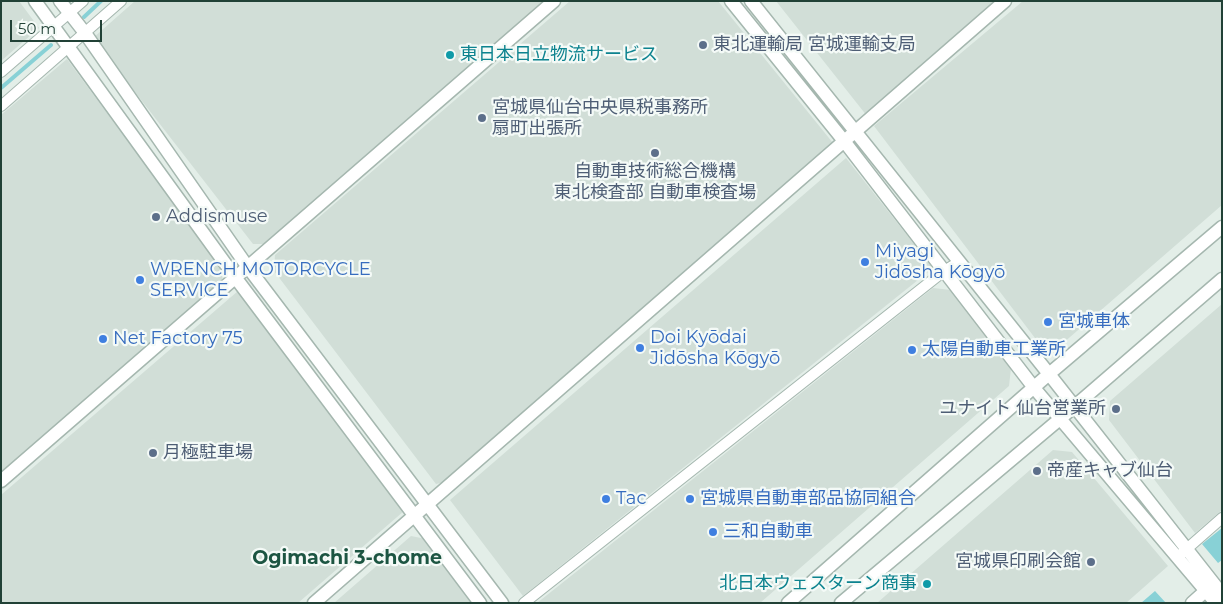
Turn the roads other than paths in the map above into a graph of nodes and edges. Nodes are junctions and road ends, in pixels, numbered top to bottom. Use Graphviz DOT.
graph roads {
  1 [pos="35,1"];
  2 [pos="60,1"];
  3 [pos="83,1"];
  4 [pos="121,1"];
  5 [pos="554,1"];
  6 [pos="731,1"];
  7 [pos="751,1"];
  8 [pos="1005,1"];
  9 [pos="69,13"];
  10 [pos="54,27"];
  11 [pos="85,33"];
  12 [pos="70,48"];
  13 [pos="1,72"];
  14 [pos="1,106"];
  15 [pos="854,132"];
  16 [pos="844,141"];
  17 [pos="1222,227"];
  18 [pos="960,262"];
  19 [pos="248,266"];
  20 [pos="944,271"];
  21 [pos="235,277"];
  22 [pos="1222,279"];
  23 [pos="1049,374"];
  24 [pos="1035,389"];
  25 [pos="1075,406"];
  26 [pos="1061,418"];
  27 [pos="1,481"];
  28 [pos="428,505"];
  29 [pos="415,516"];
  30 [pos="1222,518"];
  31 [pos="1183,552"];
  32 [pos="1214,583"];
  33 [pos="1222,594"];
  34 [pos="314,603"];
  35 [pos="480,603"];
  36 [pos="502,603"];
  37 [pos="524,603"];
  38 [pos="788,603"];
  39 [pos="841,603"];
  40 [pos="1192,603"];
  41 [pos="1216,603"];
  1 -- 10 [label="street"];
  2 -- 9 [label="street"];
  3 -- 9 [label="street"];
  4 -- 11 [label="street"];
  5 -- 19 [label="street"];
  6 -- 16 [label="street"];
  7 -- 15 [label="street"];
  8 -- 15 [label="street"];
  9 -- 10 [label="street"];
  9 -- 11 [label="street"];
  10 -- 12 [label="street"];
  10 -- 13 [label="street"];
  11 -- 12 [label="street"];
  11 -- 19 [label="street"];
  12 -- 14 [label="street"];
  12 -- 21 [label="street"];
  15 -- 16 [label="street"];
  15 -- 18 [label="street"];
  16 -- 20 [label="street"];
  16 -- 28 [label="street"];
  17 -- 23 [label="street"];
  18 -- 20 [label="street"];
  18 -- 23 [label="street"];
  19 -- 21 [label="street"];
  19 -- 28 [label="street"];
  20 -- 24 [label="street"];
  20 -- 37 [label="street"];
  21 -- 27 [label="street"];
  21 -- 29 [label="street"];
  22 -- 25 [label="street"];
  23 -- 24 [label="street"];
  23 -- 25 [label="street"];
  24 -- 26 [label="street"];
  24 -- 38 [label="street"];
  25 -- 26 [label="street"];
  25 -- 31 [label="street"];
  26 -- 31 [label="street"];
  26 -- 39 [label="street"];
  28 -- 29 [label="street"];
  28 -- 36 [label="street"];
  29 -- 34 [label="street"];
  29 -- 35 [label="street"];
  30 -- 31 [label="street"];
  31 -- 32 [label="street"];
  32 -- 33 [label="street"];
  32 -- 40 [label="street"];
  32 -- 41 [label="street"];
}
